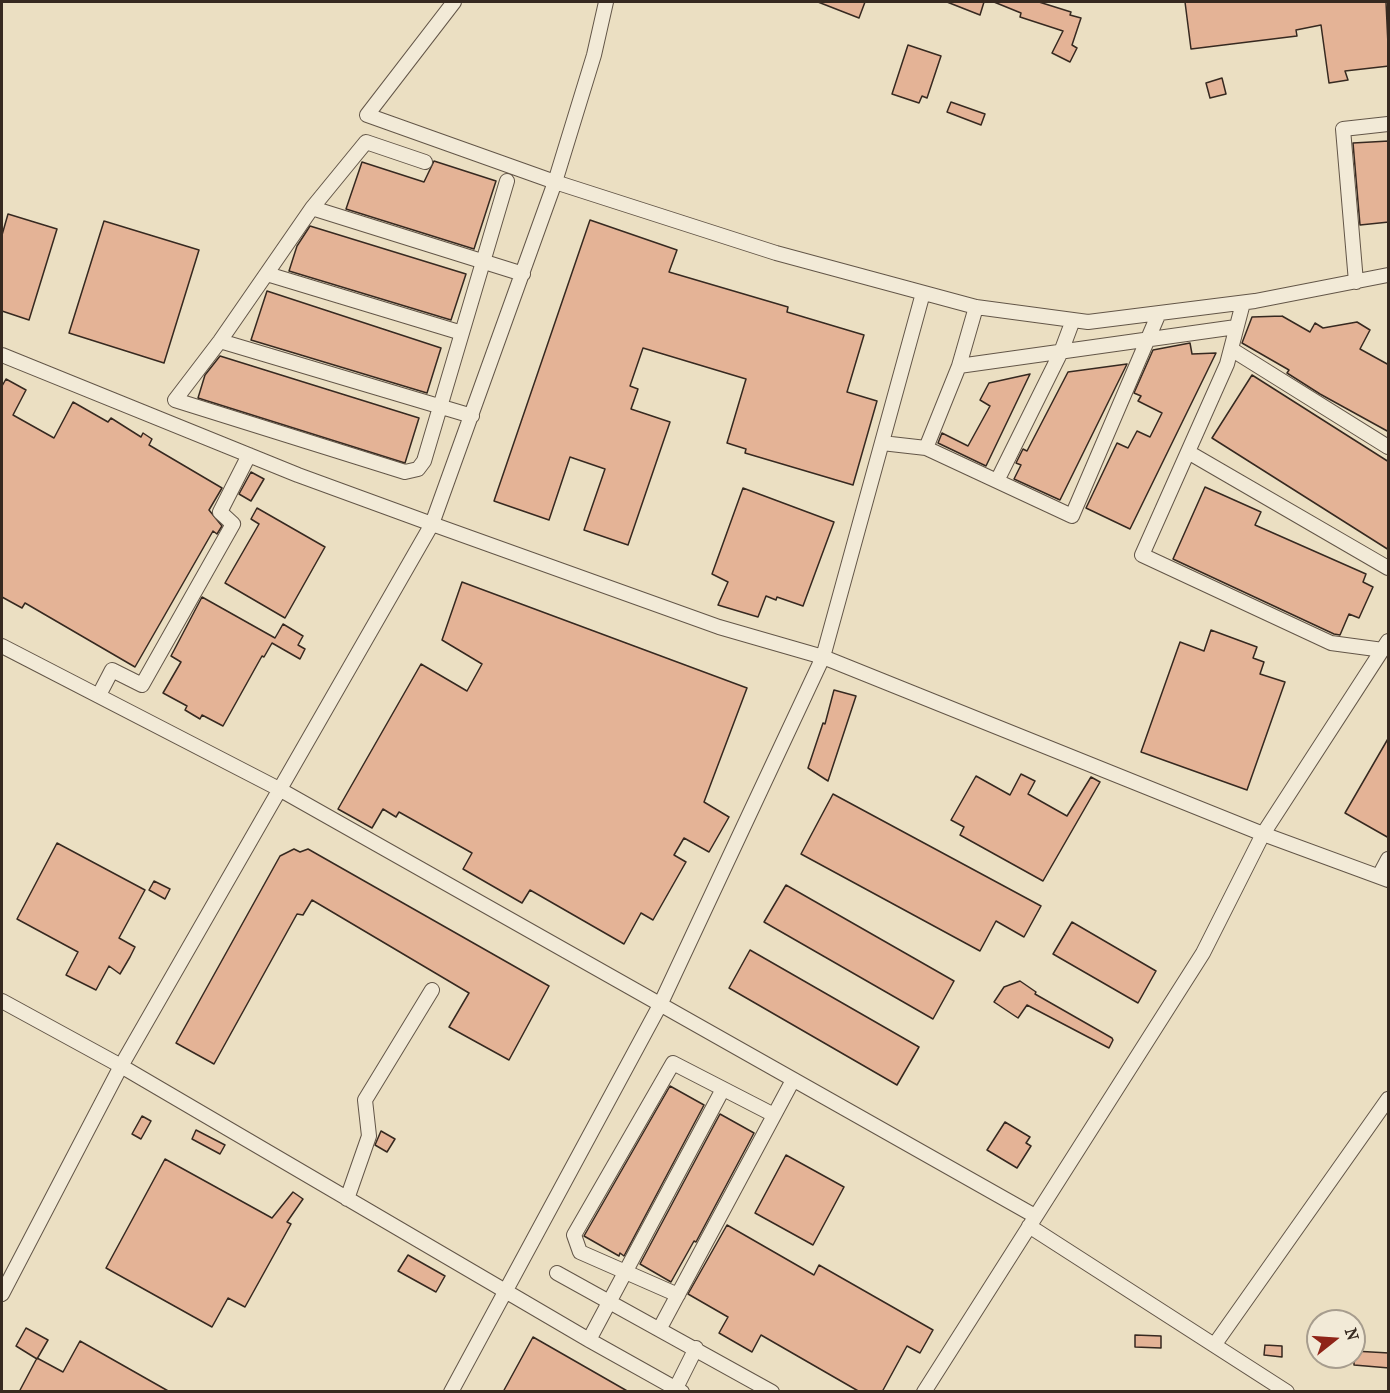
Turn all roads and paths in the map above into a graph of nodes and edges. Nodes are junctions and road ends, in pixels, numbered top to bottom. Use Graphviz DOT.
graph roads {
  1 [pos="454,2"];
  2 [pos="606,2"];
  3 [pos="1389,124"];
  4 [pos="425,162"];
  5 [pos="507,181"];
  6 [pos="555,182"];
  7 [pos="312,208"];
  8 [pos="483,261"];
  9 [pos="267,274"];
  10 [pos="523,274"];
  11 [pos="1389,275"];
  12 [pos="1356,282"];
  13 [pos="922,293"];
  14 [pos="1243,303"];
  15 [pos="976,307"];
  16 [pos="1159,313"];
  17 [pos="1073,320"];
  18 [pos="1236,327"];
  19 [pos="462,333"];
  20 [pos="1147,340"];
  21 [pos="220,341"];
  22 [pos="1231,349"];
  23 [pos="1061,352"];
  24 [pos="2,355"];
  25 [pos="958,366"];
  26 [pos="440,406"];
  27 [pos="472,416"];
  28 [pos="882,443"];
  29 [pos="926,447"];
  30 [pos="1389,447"];
  31 [pos="1188,452"];
  32 [pos="249,455"];
  33 [pos="997,481"];
  34 [pos="432,524"];
  35 [pos="1389,568"];
  36 [pos="2,645"];
  37 [pos="1386,646"];
  38 [pos="823,657"];
  39 [pos="99,696"];
  40 [pos="279,789"];
  41 [pos="1263,834"];
  42 [pos="1389,860"];
  43 [pos="1384,878"];
  44 [pos="432,990"];
  45 [pos="2,1000"];
  46 [pos="660,1005"];
  47 [pos="121,1066"];
  48 [pos="793,1080"];
  49 [pos="723,1089"];
  50 [pos="1389,1099"];
  51 [pos="774,1115"];
  52 [pos="347,1198"];
  53 [pos="1032,1221"];
  54 [pos="625,1272"];
  55 [pos="557,1273"];
  56 [pos="505,1291"];
  57 [pos="2,1294"];
  58 [pos="678,1295"];
  59 [pos="608,1302"];
  60 [pos="660,1328"];
  61 [pos="589,1340"];
  62 [pos="1215,1344"];
  63 [pos="696,1348"];
  64 [pos="679,1390"];
  65 [pos="451,1392"];
  66 [pos="772,1392"];
  67 [pos="924,1392"];
  68 [pos="1287,1392"];
  1 -- 6 [label="street"];
  2 -- 6 [label="street"];
  3 -- 12 [label="street"];
  4 -- 7 [label="street"];
  5 -- 8 [label="street"];
  6 -- 10 [label="street"];
  6 -- 13 [label="street"];
  7 -- 8 [label="street"];
  7 -- 9 [label="street"];
  8 -- 10 [label="street"];
  8 -- 19 [label="street"];
  9 -- 19 [label="street"];
  9 -- 21 [label="street"];
  10 -- 27 [label="street"];
  11 -- 12 [label="street"];
  12 -- 14 [label="street"];
  13 -- 15 [label="street"];
  13 -- 28 [label="street"];
  14 -- 16 [label="street"];
  14 -- 18 [label="street"];
  15 -- 17 [label="street"];
  15 -- 25 [label="street"];
  16 -- 17 [label="street"];
  16 -- 20 [label="street"];
  17 -- 23 [label="street"];
  18 -- 20 [label="street"];
  18 -- 22 [label="street"];
  19 -- 26 [label="street"];
  20 -- 23 [label="street"];
  20 -- 33 [label="street"];
  21 -- 26 [label="street"];
  21 -- 26 [label="street"];
  22 -- 30 [label="street"];
  22 -- 31 [label="street"];
  23 -- 25 [label="street"];
  23 -- 33 [label="street"];
  24 -- 32 [label="street"];
  25 -- 29 [label="street"];
  26 -- 27 [label="street"];
  27 -- 34 [label="street"];
  28 -- 29 [label="street"];
  28 -- 38 [label="street"];
  29 -- 33 [label="street"];
  31 -- 35 [label="street"];
  31 -- 37 [label="street"];
  32 -- 34 [label="street"];
  32 -- 39 [label="street"];
  34 -- 38 [label="street"];
  34 -- 40 [label="street"];
  36 -- 39 [label="street"];
  37 -- 41 [label="street"];
  38 -- 41 [label="street"];
  38 -- 46 [label="street"];
  39 -- 40 [label="street"];
  40 -- 46 [label="street"];
  40 -- 47 [label="street"];
  41 -- 43 [label="street"];
  41 -- 53 [label="street"];
  42 -- 43 [label="street"];
  44 -- 52 [label="street"];
  45 -- 47 [label="street"];
  46 -- 48 [label="street"];
  46 -- 56 [label="street"];
  47 -- 52 [label="street"];
  47 -- 57 [label="street"];
  48 -- 51 [label="street"];
  48 -- 53 [label="street"];
  49 -- 51 [label="street"];
  49 -- 54 [label="street"];
  49 -- 54 [label="street"];
  50 -- 62 [label="street"];
  51 -- 58 [label="street"];
  52 -- 56 [label="street"];
  53 -- 62 [label="street"];
  53 -- 67 [label="street"];
  54 -- 58 [label="street"];
  54 -- 59 [label="street"];
  55 -- 59 [label="street"];
  56 -- 61 [label="street"];
  56 -- 65 [label="street"];
  58 -- 60 [label="street"];
  59 -- 60 [label="street"];
  59 -- 61 [label="street"];
  60 -- 63 [label="street"];
  61 -- 64 [label="street"];
  62 -- 68 [label="street"];
  63 -- 64 [label="street"];
  63 -- 66 [label="street"];
}
